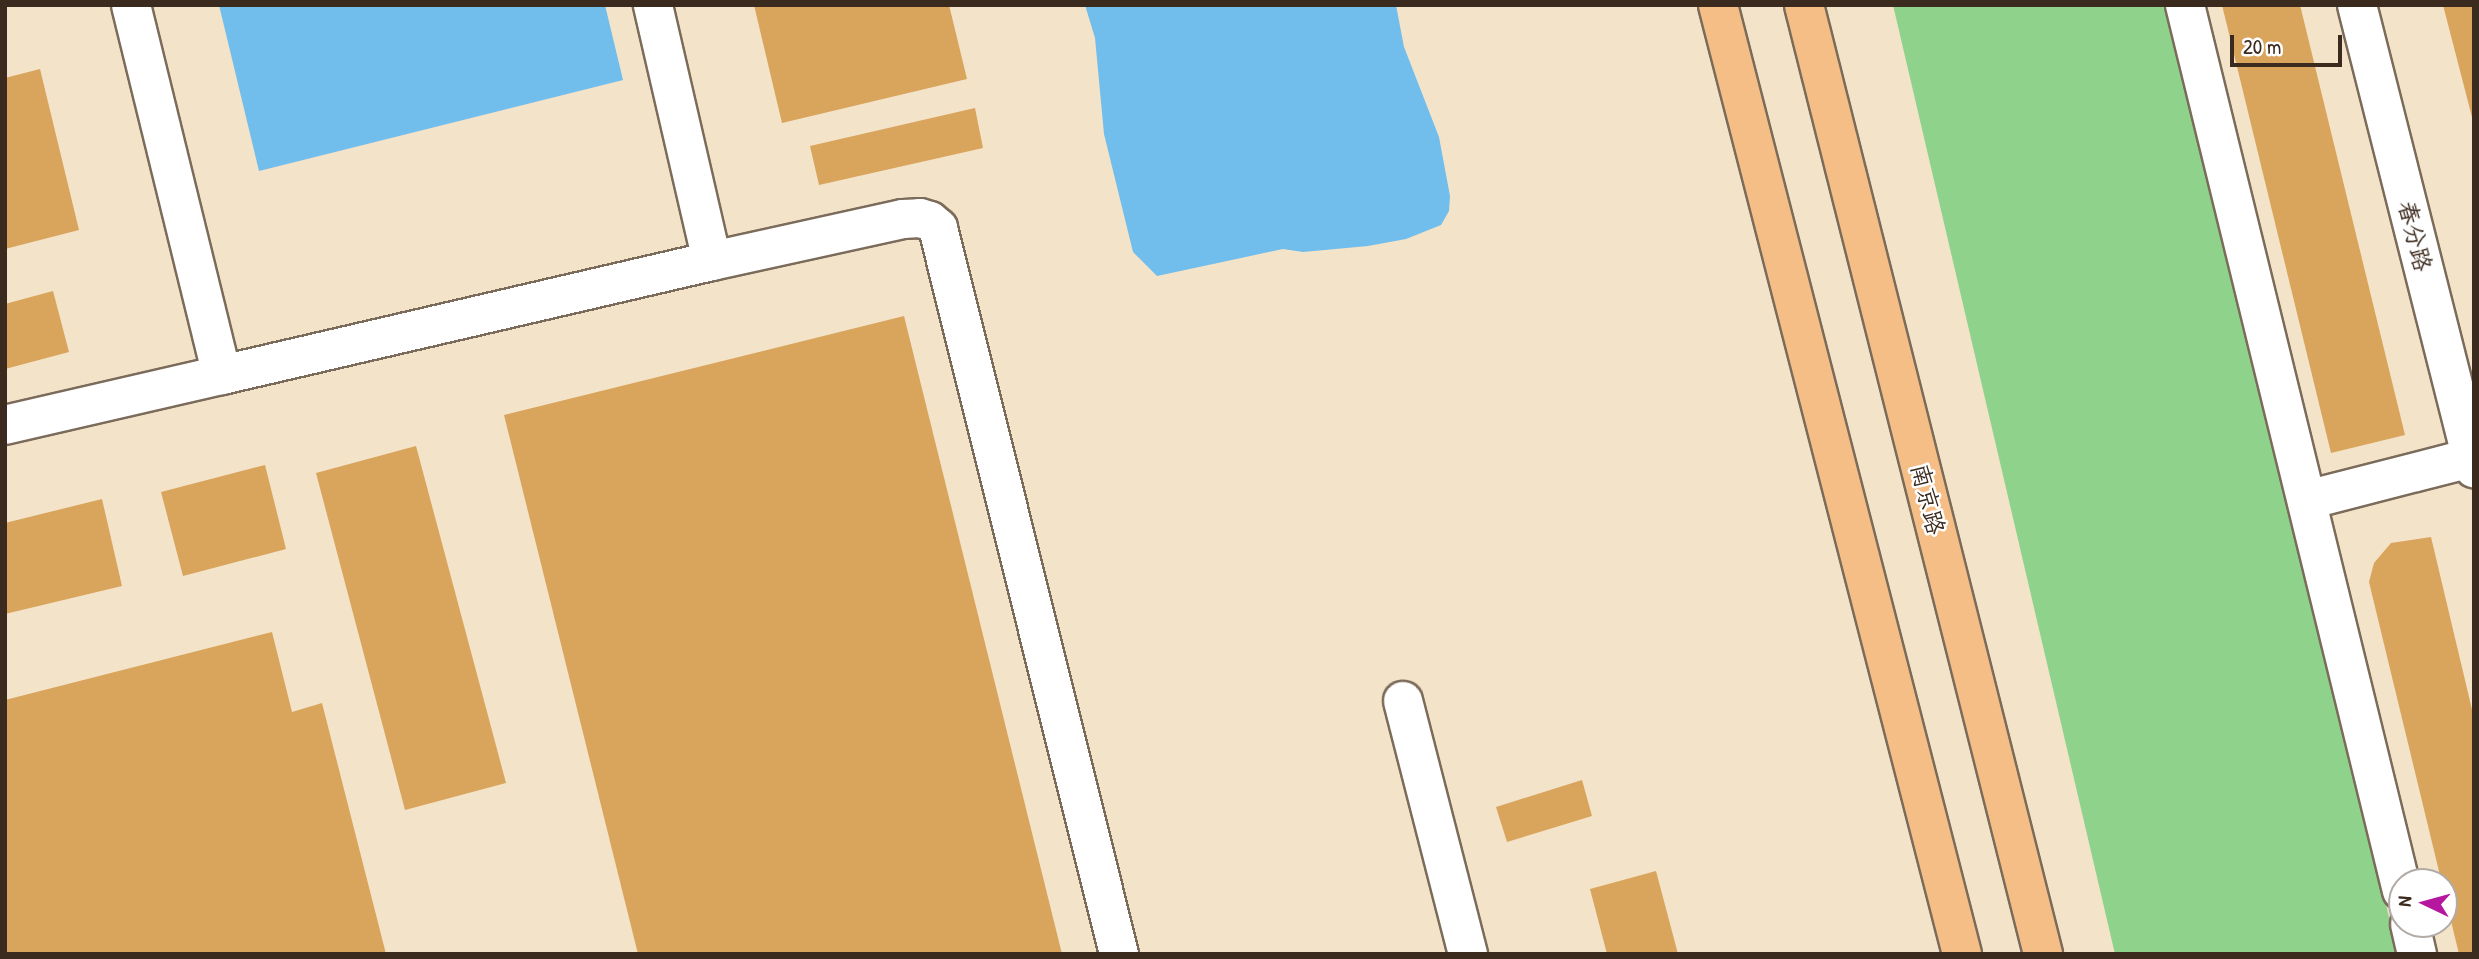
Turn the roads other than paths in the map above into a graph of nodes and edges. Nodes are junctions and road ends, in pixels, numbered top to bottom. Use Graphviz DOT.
graph roads {
  1 [pos="131,5"];
  2 [pos="653,5"];
  3 [pos="1718,5"];
  4 [pos="1804,5"];
  5 [pos="2185,5"];
  6 [pos="2357,5"];
  7 [pos="712,261"];
  8 [pos="222,375"];
  9 [pos="5,425"];
  10 [pos="2473,461"];
  11 [pos="2308,500"];
  12 [pos="1403,701"];
  13 [pos="2396,868"];
  14 [pos="1119,954"];
  15 [pos="1468,954"];
  16 [pos="1962,954"];
  17 [pos="2043,954"];
  1 -- 8 [label="street"];
  2 -- 7 [label="street"];
  3 -- 16 [label="main road"];
  4 -- 17 [label="main road, 南京路"];
  5 -- 11 [label="street"];
  6 -- 10 [label="street, 春分路"];
  7 -- 8 [label="street"];
  7 -- 14 [label="street"];
  8 -- 9 [label="street"];
  10 -- 11 [label="street"];
  11 -- 13 [label="street"];
  12 -- 15 [label="street"];
}
